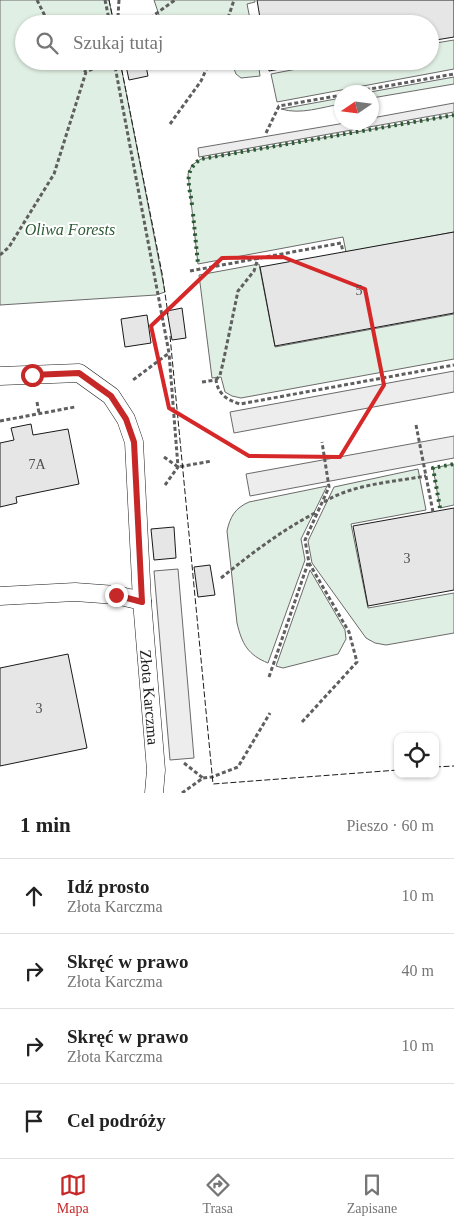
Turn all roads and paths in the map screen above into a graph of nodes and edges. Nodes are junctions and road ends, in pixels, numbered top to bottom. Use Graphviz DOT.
graph roads {
  1 [pos="37,0"];
  2 [pos="105,0"];
  3 [pos="119,0"];
  4 [pos="175,0"];
  5 [pos="234,0"];
  6 [pos="44,15"];
  7 [pos="108,15"];
  8 [pos="118,15"];
  9 [pos="154,15"];
  10 [pos="229,15"];
  11 [pos="91,70"];
  12 [pos="114,70"];
  13 [pos="206,70"];
  14 [pos="86,72"];
  15 [pos="454,74"];
  16 [pos="379,87"];
  17 [pos="334,96"];
  18 [pos="170,124"];
  19 [pos="266,133"];
  20 [pos="344,252"];
  21 [pos="0,255"];
  22 [pos="258,258"];
  23 [pos="190,271"];
  24 [pos="169,353"];
  25 [pos="454,365"];
  26 [pos="0,376"];
  27 [pos="216,380"];
  28 [pos="202,382"];
  29 [pos="111,396"];
  30 [pos="80,408"];
  31 [pos="0,421"];
  32 [pos="416,425"];
  33 [pos="322,442"];
  34 [pos="212,461"];
  35 [pos="178,467"];
  36 [pos="426,476"];
  37 [pos="322,503"];
  38 [pos="318,511"];
  39 [pos="432,512"];
  40 [pos="139,518"];
  41 [pos="309,563"];
  42 [pos="221,578"];
  43 [pos="0,596"];
  44 [pos="142,602"];
  45 [pos="269,677"];
  46 [pos="270,713"];
  47 [pos="302,722"];
  48 [pos="154,793"];
  49 [pos="182,793"];
  1 -- 6 [label="path"];
  2 -- 7 [label="path"];
  3 -- 8 [label="path"];
  4 -- 9 [label="path"];
  5 -- 10 [label="path"];
  11 -- 14 [label="path"];
  12 -- 24 [label="path"];
  13 -- 18 [label="path"];
  14 -- 21 [label="path"];
  15 -- 16 [label="path"];
  17 -- 19 [label="path"];
  20 -- 22 [label="path"];
  22 -- 23 [label="path"];
  22 -- 27 [label="path"];
  24 -- 29 [label="path"];
  24 -- 35 [label="path"];
  25 -- 27 [label="path"];
  26 -- 29 [label="lane, Złota Karczma"];
  27 -- 28 [label="path"];
  29 -- 40 [label="lane, Złota Karczma"];
  30 -- 31 [label="path"];
  32 -- 36 [label="path"];
  33 -- 37 [label="path"];
  34 -- 35 [label="path"];
  35 -- 40 [label="path"];
  36 -- 37 [label="path"];
  36 -- 39 [label="path"];
  37 -- 38 [label="path"];
  38 -- 41 [label="path"];
  38 -- 42 [label="path"];
  40 -- 44 [label="lane, Złota Karczma"];
  41 -- 45 [label="path"];
  41 -- 47 [label="path"];
  43 -- 44 [label="lane"];
  44 -- 48 [label="lane, Złota Karczma"];
  46 -- 49 [label="path"];
}
